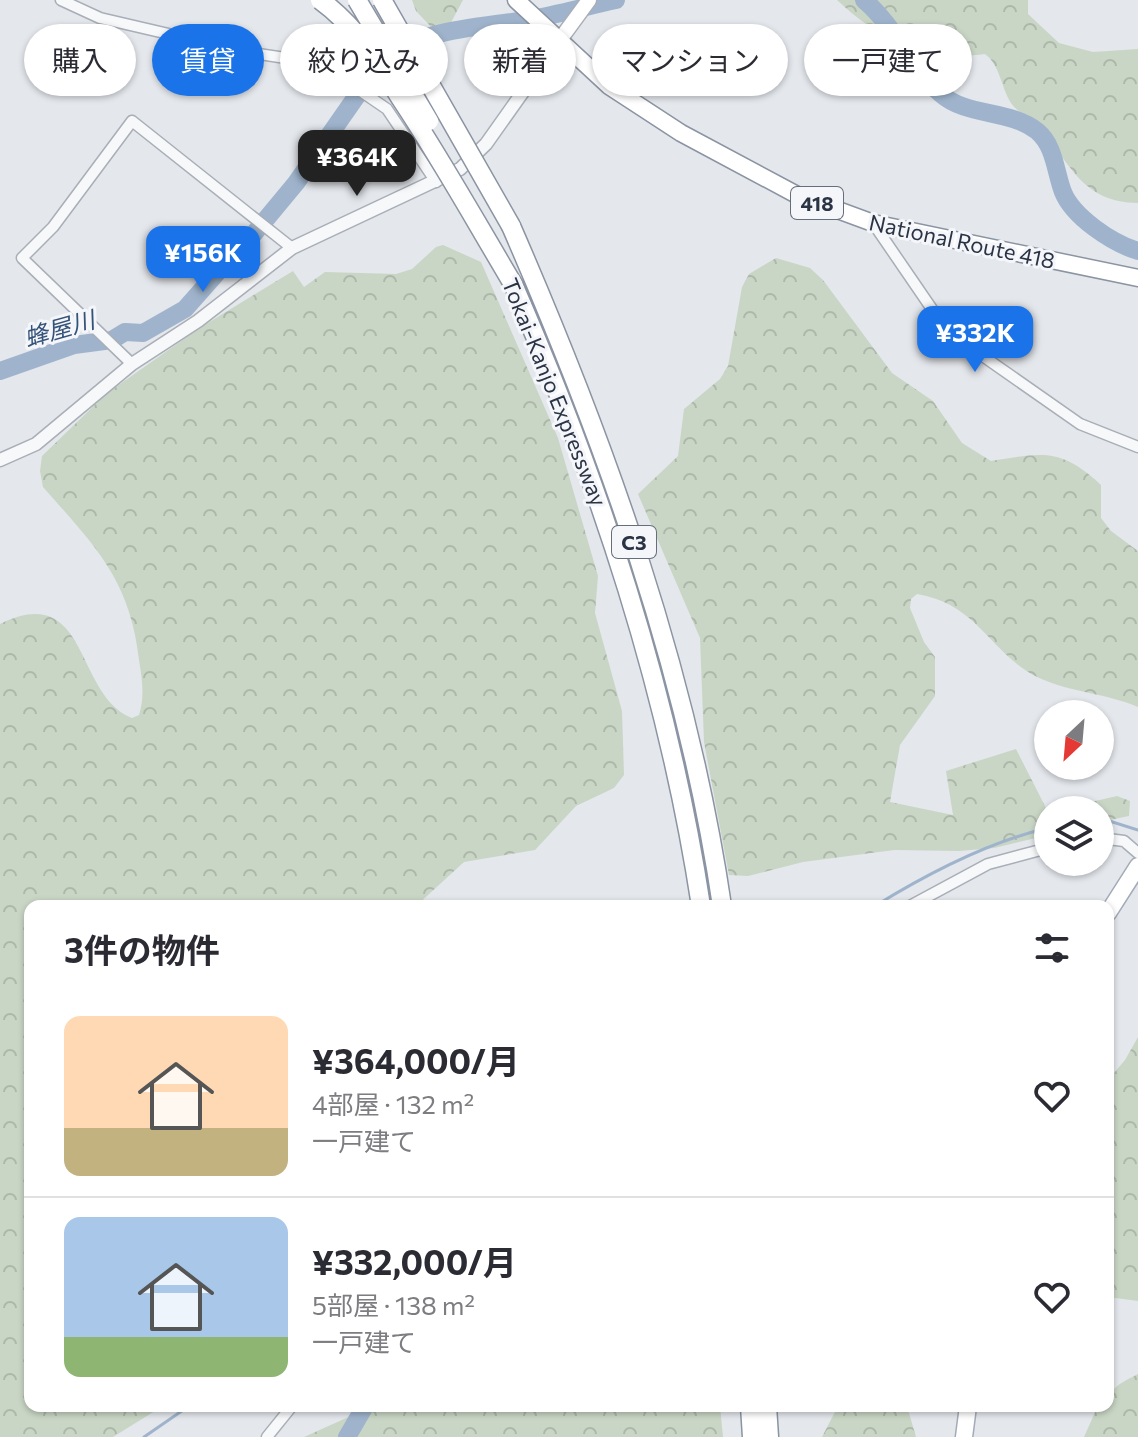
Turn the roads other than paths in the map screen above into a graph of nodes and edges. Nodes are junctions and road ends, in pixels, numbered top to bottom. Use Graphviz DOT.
graph roads {
  1 [pos="61,0"];
  2 [pos="320,0"];
  3 [pos="357,0"];
  4 [pos="382,0"];
  5 [pos="397,0"];
  6 [pos="589,0"];
  7 [pos="520,5"];
  8 [pos="538,24"];
  9 [pos="572,24"];
  10 [pos="576,56"];
  11 [pos="520,96"];
  12 [pos="436,182"];
  13 [pos="873,223"];
  14 [pos="511,226"];
  15 [pos="292,248"];
  16 [pos="1138,278"];
  17 [pos="513,284"];
  18 [pos="132,364"];
  19 [pos="1138,447"];
  20 [pos="0,460"];
  21 [pos="1114,840"];
  22 [pos="1034,852"];
  23 [pos="1138,853"];
  24 [pos="1138,866"];
  25 [pos="700,900"];
  26 [pos="721,900"];
  27 [pos="921,900"];
  28 [pos="1114,904"];
  29 [pos="287,1412"];
  30 [pos="750,1412"];
  31 [pos="767,1412"];
  32 [pos="967,1412"];
  33 [pos="267,1437"];
  34 [pos="752,1437"];
  35 [pos="769,1437"];
  36 [pos="964,1437"];
  1 -- 12 [label="street"];
  2 -- 17 [label="highway, bridge"];
  3 -- 17 [label="highway, Tokai-Kanjo Expressway / C3, bridge"];
  4 -- 14 [label="highway, Tokai-Kanjo Expressway / C3, bridge"];
  5 -- 14 [label="highway, bridge"];
  6 -- 9 [label="main road"];
  7 -- 8 [label="main road, National Route 418 / 418"];
  10 -- 13 [label="main road, National Route 418 / 418"];
  11 -- 12 [label="street"];
  12 -- 15 [label="street"];
  13 -- 16 [label="main road, National Route 418 / 418"];
  13 -- 19 [label="street"];
  14 -- 26 [label="highway, Tokai-Kanjo Expressway / C3"];
  15 -- 18 [label="street"];
  15 -- 18 [label="street"];
  17 -- 25 [label="highway, Tokai-Kanjo Expressway / C3"];
  18 -- 20 [label="street"];
  21 -- 23 [label="street"];
  22 -- 27 [label="street"];
  24 -- 28 [label="main road"];
  29 -- 33 [label="street"];
  30 -- 34 [label="highway"];
  31 -- 35 [label="highway"];
  32 -- 36 [label="main road"];
}
